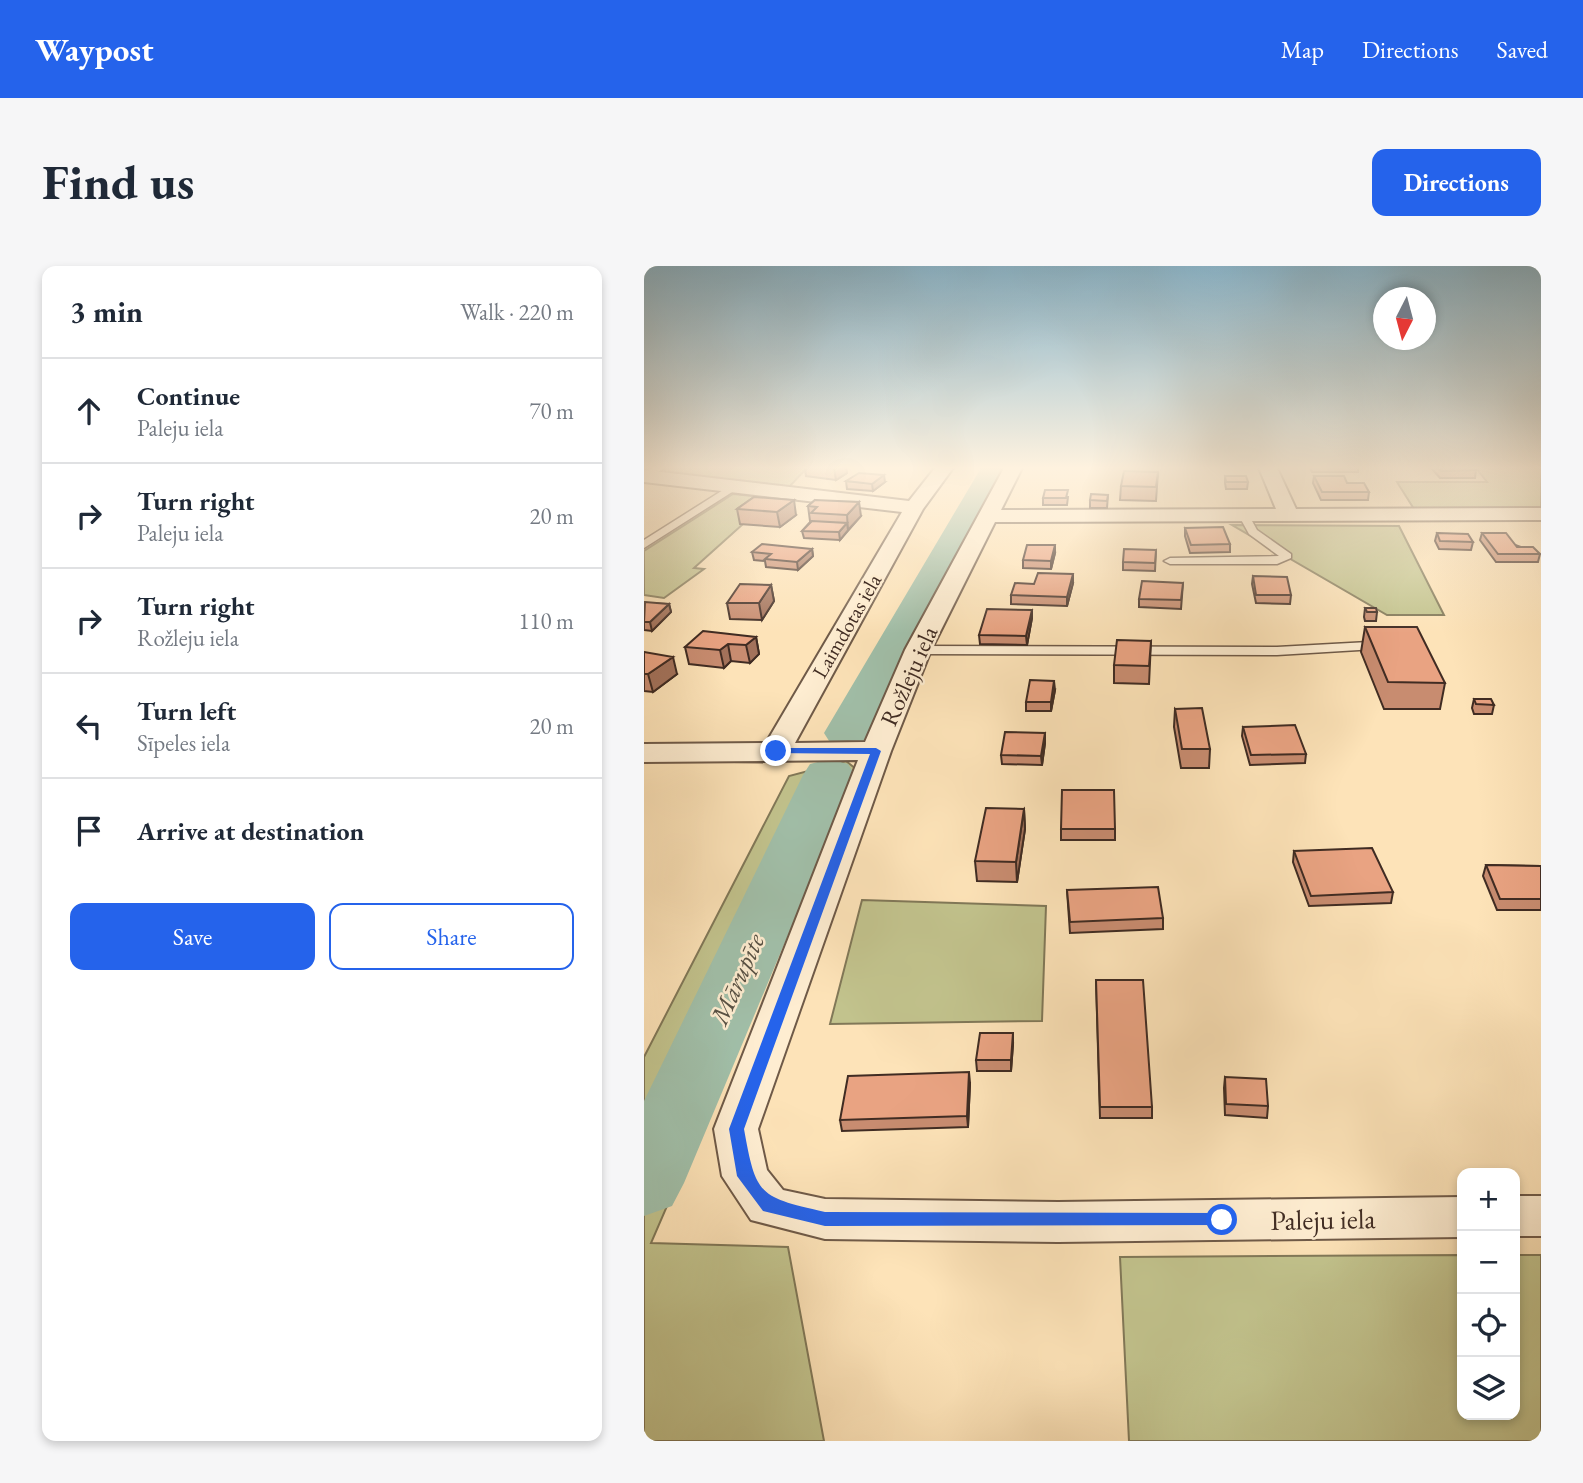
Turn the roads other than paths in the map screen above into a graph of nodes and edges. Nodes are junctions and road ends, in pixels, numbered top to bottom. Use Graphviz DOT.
graph roads {
  1 [pos="679,523"];
  2 [pos="906,523"];
  3 [pos="983,523"];
  4 [pos="1248,523"];
  5 [pos="644,545"];
  6 [pos="1170,561"];
  7 [pos="1399,645"];
  8 [pos="918,650"];
  9 [pos="776,751"];
  10 [pos="876,751"];
  11 [pos="644,753"];
  12 [pos="736,1129"];
  13 [pos="1520,1216"];
  14 [pos="1541,1216"];
  15 [pos="1457,1217"];
  1 -- 5 [label="lane"];
  2 -- 9 [label="street, Laimdotas iela"];
  3 -- 8 [label="street, Rožleju iela"];
  4 -- 6 [label="lane"];
  7 -- 8 [label="lane"];
  8 -- 10 [label="street, Rožleju iela"];
  9 -- 10 [label="street"];
  9 -- 11 [label="street"];
  10 -- 12 [label="street, Rožleju iela"];
  12 -- 15 [label="street, Paleju iela"];
  13 -- 14 [label="street"];
}
